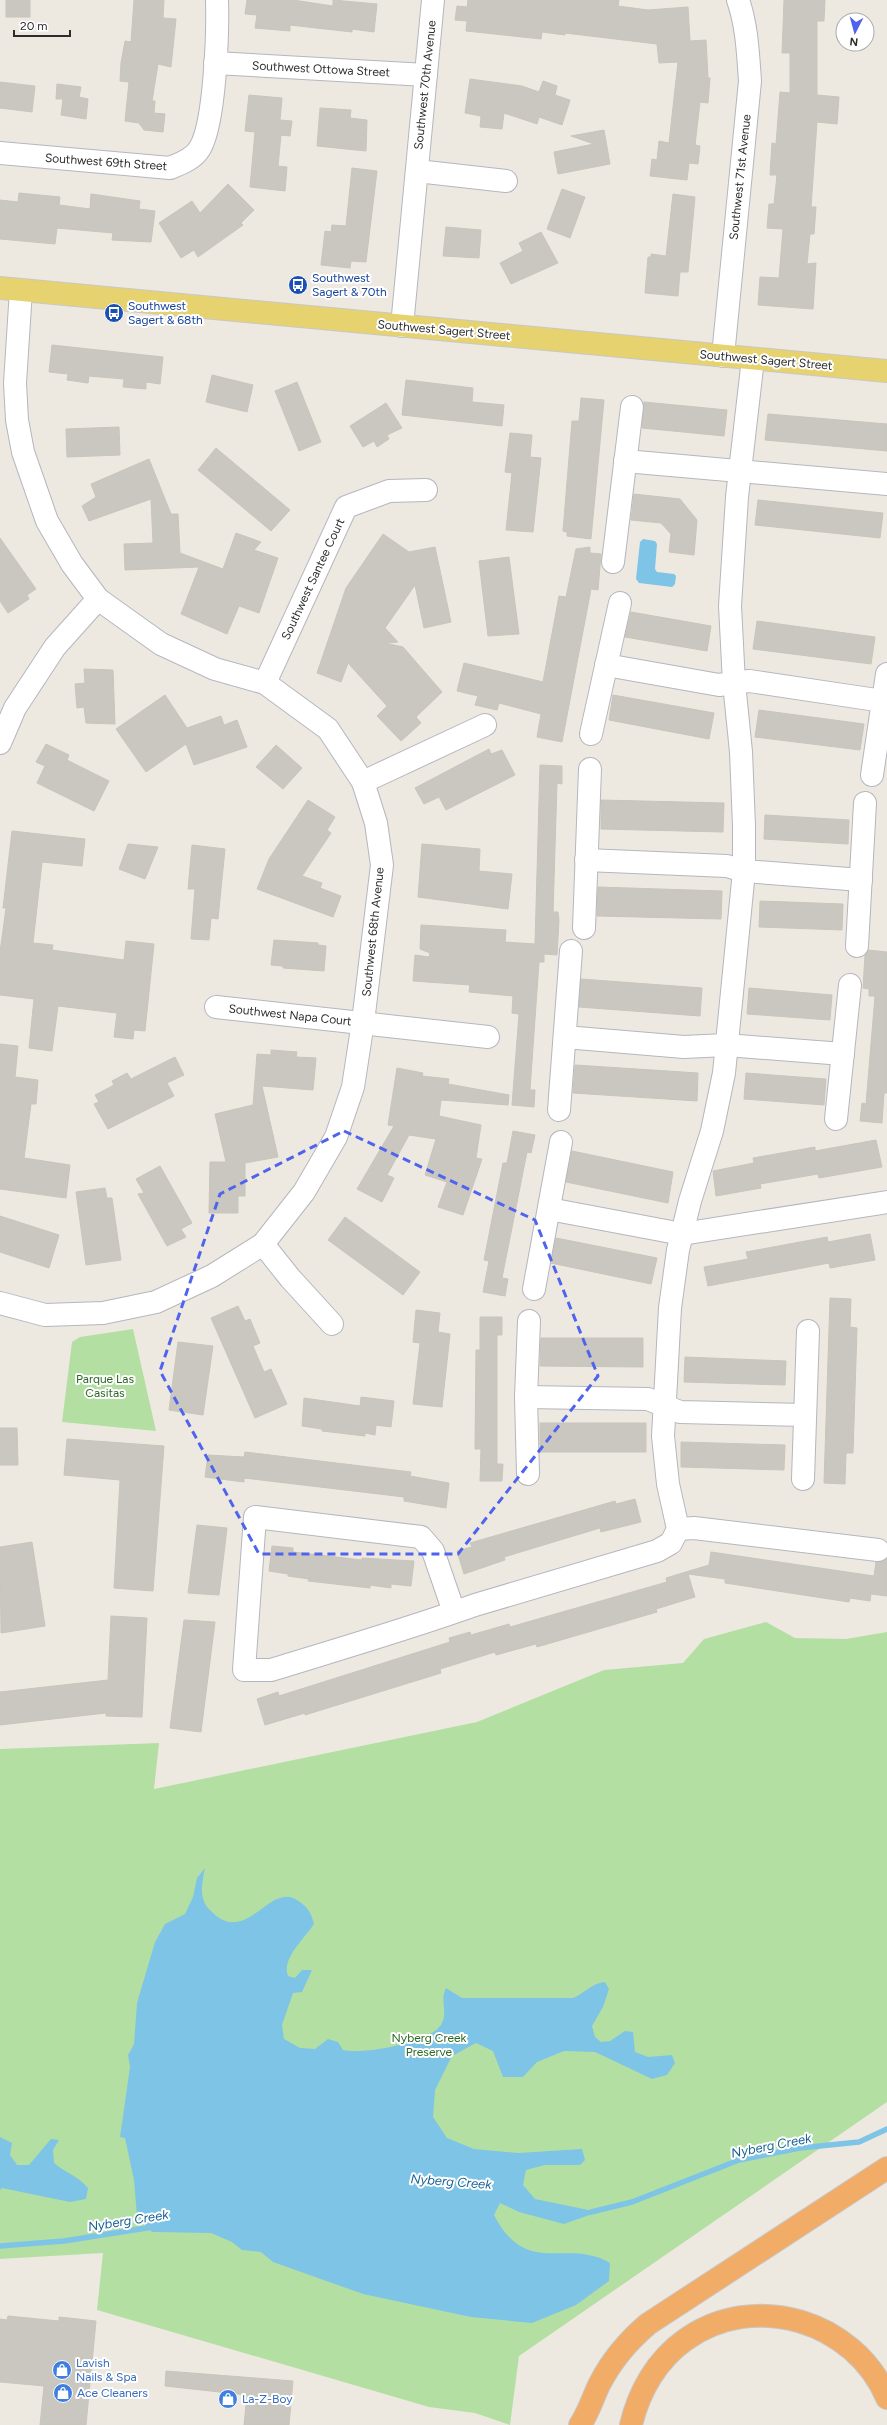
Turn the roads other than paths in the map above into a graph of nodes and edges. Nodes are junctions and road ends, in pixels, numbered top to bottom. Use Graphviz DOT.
graph roads {
  1 [pos="217,0"];
  2 [pos="433,0"];
  3 [pos="738,0"];
  4 [pos="215,63"];
  5 [pos="426,75"];
  6 [pos="0,153"];
  7 [pos="416,171"];
  8 [pos="506,181"];
  9 [pos="10,289"];
  10 [pos="402,326"];
  11 [pos="723,356"];
  12 [pos="753,359"];
  13 [pos="887,371"];
  14 [pos="632,407"];
  15 [pos="625,461"];
  16 [pos="742,471"];
  17 [pos="887,484"];
  18 [pos="426,490"];
  19 [pos="613,562"];
  20 [pos="98,599"];
  21 [pos="620,603"];
  22 [pos="606,664"];
  23 [pos="887,674"];
  24 [pos="265,683"];
  25 [pos="734,683"];
  26 [pos="883,700"];
  27 [pos="8,704"];
  28 [pos="485,725"];
  29 [pos="591,734"];
  30 [pos="0,744"];
  31 [pos="590,769"];
  32 [pos="872,775"];
  33 [pos="363,782"];
  34 [pos="865,803"];
  35 [pos="586,860"];
  36 [pos="744,871"];
  37 [pos="861,880"];
  38 [pos="584,928"];
  39 [pos="857,946"];
  40 [pos="571,951"];
  41 [pos="850,985"];
  42 [pos="216,1007"];
  43 [pos="364,1022"];
  44 [pos="488,1037"];
  45 [pos="565,1037"];
  46 [pos="726,1045"];
  47 [pos="843,1054"];
  48 [pos="560,1110"];
  49 [pos="836,1119"];
  50 [pos="561,1142"];
  51 [pos="887,1202"];
  52 [pos="549,1209"];
  53 [pos="682,1234"];
  54 [pos="263,1244"];
  55 [pos="534,1289"];
  56 [pos="0,1303"];
  57 [pos="529,1321"];
  58 [pos="332,1324"];
  59 [pos="808,1331"];
  60 [pos="526,1397"];
  61 [pos="663,1407"];
  62 [pos="804,1415"];
  63 [pos="528,1474"];
  64 [pos="803,1479"];
  65 [pos="678,1529"];
  66 [pos="878,1550"];
  67 [pos="454,1612"];
  68 [pos="887,2168"];
  69 [pos="887,2398"];
  70 [pos="588,2415"];
  71 [pos="632,2419"];
  1 -- 4 [label="street, Southwest 69th Street"];
  2 -- 5 [label="street, Southwest 70th Avenue"];
  3 -- 11 [label="street, Southwest 71st Avenue"];
  4 -- 5 [label="street, Southwest Ottowa Street"];
  4 -- 6 [label="street, Southwest 69th Street"];
  5 -- 7 [label="street, Southwest 70th Avenue"];
  7 -- 8 [label="street"];
  7 -- 10 [label="street, Southwest 70th Avenue"];
  9 -- 10 [label="main road, Southwest Sagert Street"];
  9 -- 20 [label="street, Southwest 68th Avenue"];
  10 -- 11 [label="main road, Southwest Sagert Street"];
  11 -- 12 [label="main road, Southwest Sagert Street"];
  12 -- 13 [label="main road, Southwest Sagert Street"];
  12 -- 16 [label="street"];
  14 -- 15 [label="street"];
  15 -- 16 [label="street"];
  15 -- 19 [label="street"];
  16 -- 17 [label="street"];
  16 -- 25 [label="street"];
  18 -- 24 [label="street, Southwest Santee Court"];
  20 -- 24 [label="street, Southwest 68th Avenue"];
  20 -- 27 [label="street"];
  21 -- 22 [label="street"];
  22 -- 25 [label="street"];
  22 -- 29 [label="street"];
  23 -- 26 [label="street"];
  24 -- 33 [label="street, Southwest 68th Avenue"];
  25 -- 26 [label="street"];
  25 -- 36 [label="street"];
  26 -- 32 [label="street"];
  27 -- 30 [label="street"];
  28 -- 33 [label="street"];
  31 -- 35 [label="street"];
  33 -- 43 [label="street, Southwest 68th Avenue"];
  34 -- 37 [label="street"];
  35 -- 36 [label="street"];
  35 -- 38 [label="street"];
  36 -- 37 [label="street"];
  36 -- 46 [label="street"];
  37 -- 39 [label="street"];
  40 -- 45 [label="street"];
  41 -- 47 [label="street"];
  42 -- 43 [label="street, Southwest Napa Court"];
  43 -- 44 [label="street, Southwest Napa Court"];
  43 -- 54 [label="street, Southwest 68th Avenue"];
  45 -- 46 [label="street"];
  45 -- 48 [label="street"];
  46 -- 47 [label="street"];
  46 -- 53 [label="street"];
  47 -- 49 [label="street"];
  50 -- 52 [label="street"];
  51 -- 53 [label="street"];
  52 -- 53 [label="street"];
  52 -- 55 [label="street"];
  53 -- 61 [label="street"];
  54 -- 56 [label="street, Southwest 68th Avenue"];
  54 -- 58 [label="street"];
  57 -- 60 [label="street"];
  59 -- 62 [label="street"];
  60 -- 61 [label="street"];
  60 -- 63 [label="street"];
  61 -- 62 [label="street"];
  61 -- 65 [label="street"];
  62 -- 64 [label="street"];
  65 -- 66 [label="street"];
  65 -- 67 [label="street"];
  67 -- 67 [label="street"];
  68 -- 70 [label="highway"];
  69 -- 71 [label="highway"];
}
